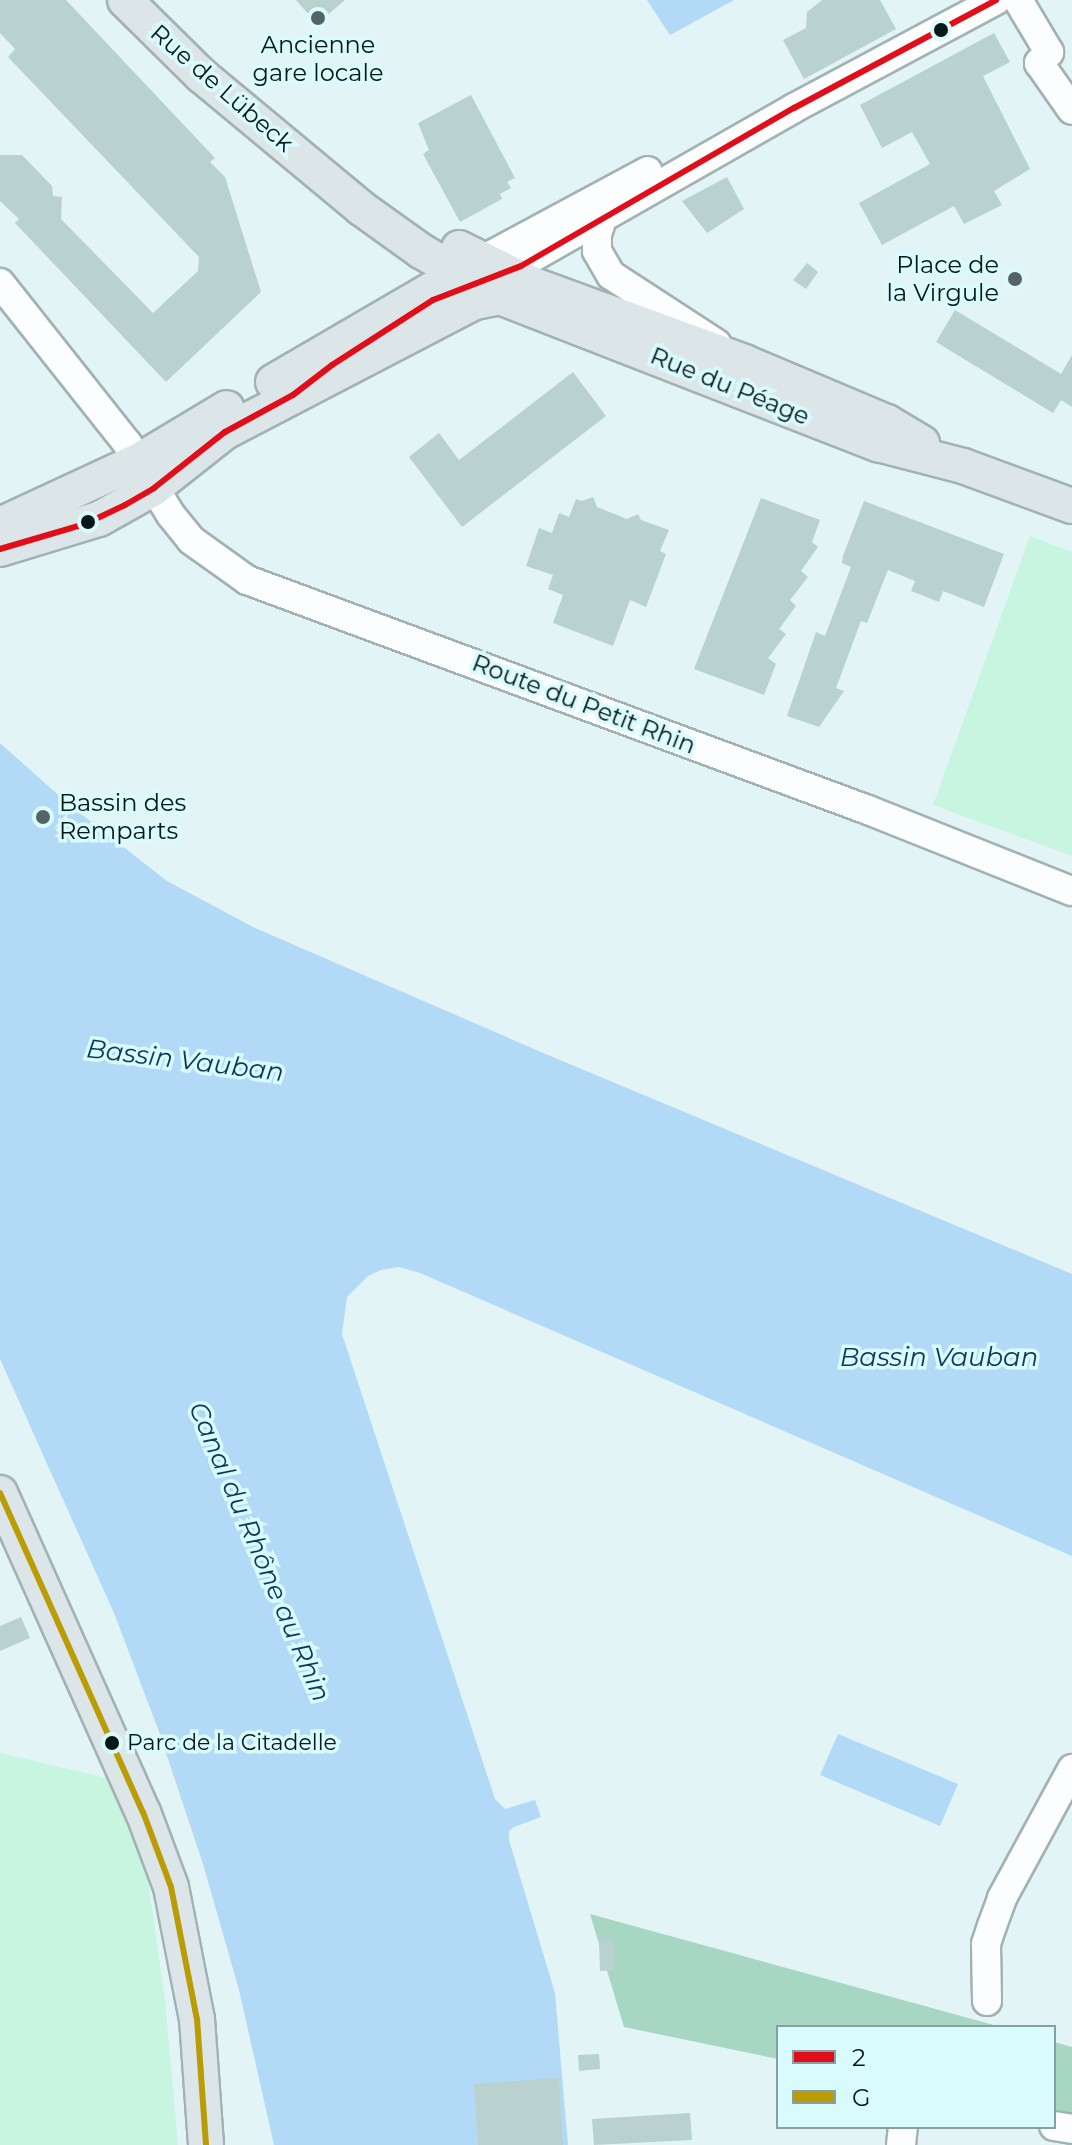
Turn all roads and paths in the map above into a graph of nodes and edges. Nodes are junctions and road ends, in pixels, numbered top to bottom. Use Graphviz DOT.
graph roads {
  1 [pos="125,0"];
  2 [pos="996,0"];
  3 [pos="1018,0"];
  4 [pos="1072,45"];
  5 [pos="1039,63"];
  6 [pos="794,108"];
  7 [pos="1072,110"];
  8 [pos="602,219"];
  9 [pos="484,277"];
  10 [pos="0,283"];
  11 [pos="744,362"];
  12 [pos="963,466"];
  13 [pos="147,474"];
  14 [pos="1072,506"];
  15 [pos="0,525"];
  16 [pos="0,549"];
  17 [pos="1072,891"];
  18 [pos="0,1493"];
  19 [pos="1072,1769"];
  20 [pos="987,2001"];
  21 [pos="206,2145"];
  1 -- 9 [label="main road, Rue de Lübeck"];
  2 -- 6 [label="street"];
  3 -- 5 [label="street"];
  4 -- 5 [label="street"];
  5 -- 7 [label="street"];
  6 -- 8 [label="street"];
  6 -- 9 [label="street"];
  8 -- 9 [label="street"];
  8 -- 11 [label="street, Rue du Péage"];
  9 -- 11 [label="main road, Rue du Péage"];
  9 -- 12 [label="main road, Rue du Péage"];
  9 -- 13 [label="main road"];
  9 -- 13 [label="main road"];
  10 -- 13 [label="street, Route du Petit Rhin"];
  11 -- 12 [label="main road, Rue du Péage"];
  12 -- 14 [label="main road, Rue du Péage"];
  13 -- 15 [label="main road"];
  13 -- 16 [label="main road"];
  13 -- 17 [label="street, Route du Petit Rhin"];
  18 -- 21 [label="main road"];
  19 -- 20 [label="street"];
}
